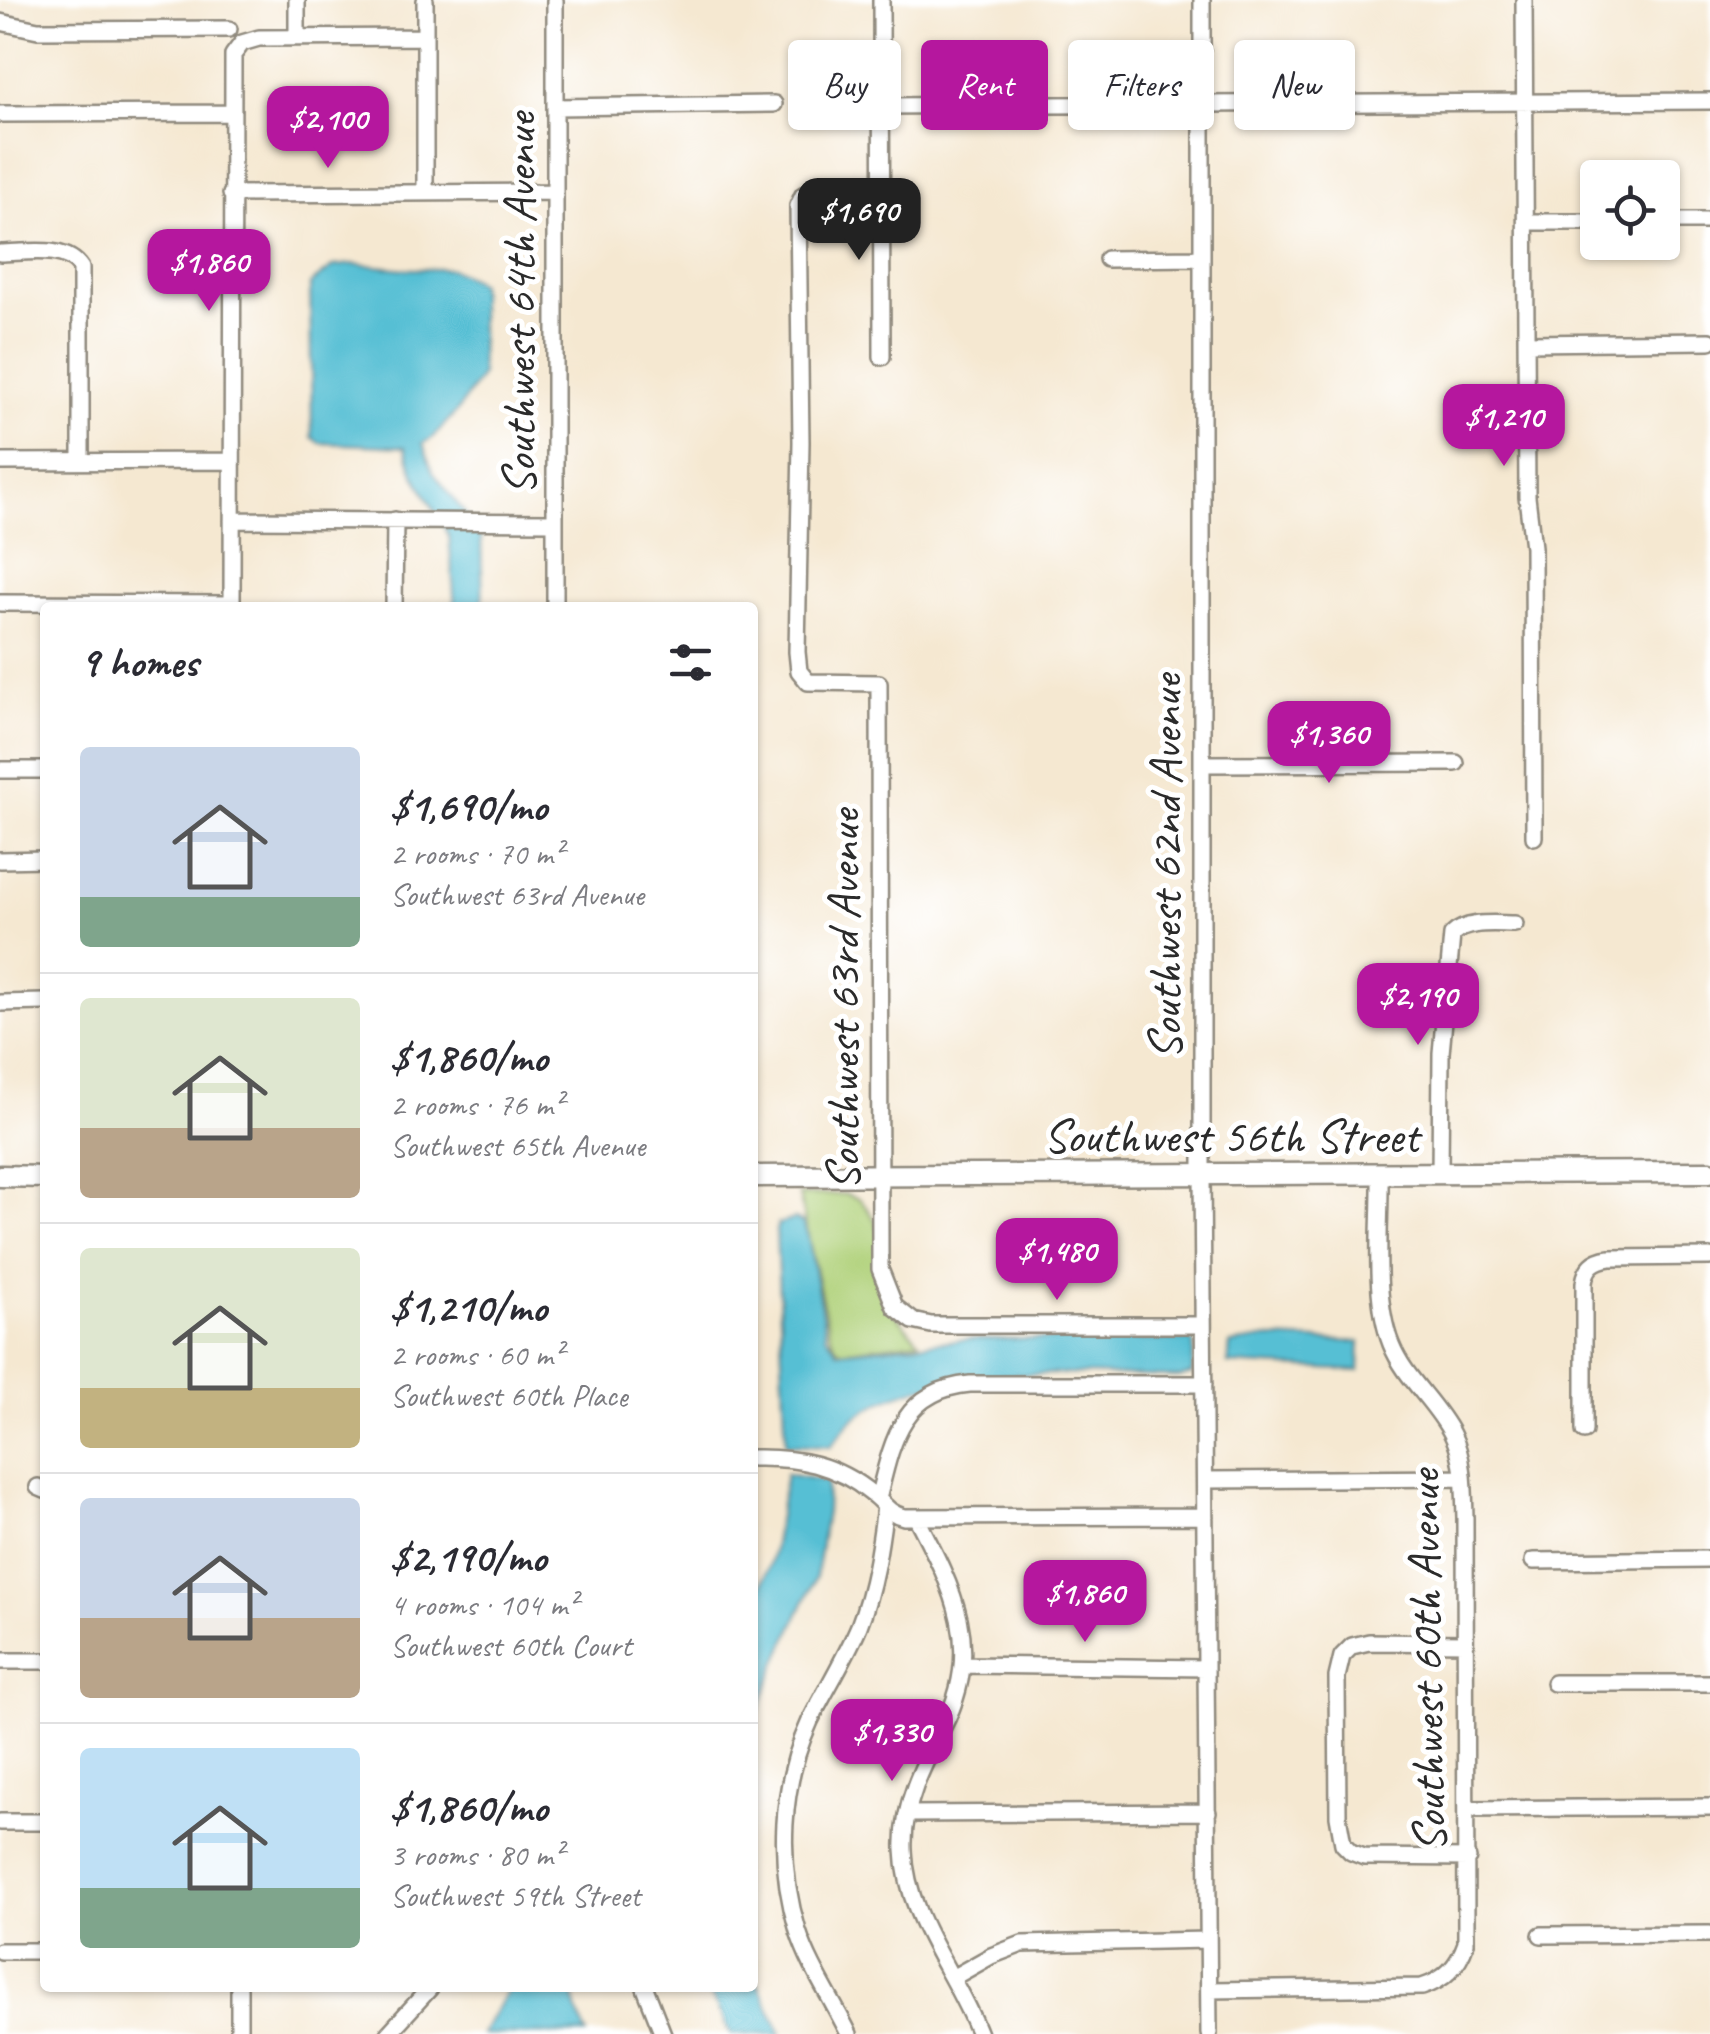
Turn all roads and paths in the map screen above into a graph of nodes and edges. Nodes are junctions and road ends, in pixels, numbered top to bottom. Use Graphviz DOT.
graph roads {
  1 [pos="297,0"];
  2 [pos="426,0"];
  3 [pos="555,0"];
  4 [pos="881,0"];
  5 [pos="1202,0"];
  6 [pos="1524,0"];
  7 [pos="0,22"];
  8 [pos="229,29"];
  9 [pos="425,36"];
  10 [pos="297,37"];
  11 [pos="881,40"];
  12 [pos="1202,40"];
  13 [pos="1710,101"];
  14 [pos="1526,102"];
  15 [pos="774,104"];
  16 [pos="1214,104"];
  17 [pos="1068,105"];
  18 [pos="901,106"];
  19 [pos="556,107"];
  20 [pos="231,113"];
  21 [pos="0,114"];
  22 [pos="882,130"];
  23 [pos="1202,130"];
  24 [pos="881,191"];
  25 [pos="554,192"];
  26 [pos="425,193"];
  27 [pos="231,194"];
  28 [pos="1680,221"];
  29 [pos="1710,221"];
  30 [pos="1526,222"];
  31 [pos="1580,222"];
  32 [pos="0,254"];
  33 [pos="1107,258"];
  34 [pos="1202,258"];
  35 [pos="1710,341"];
  36 [pos="1526,342"];
  37 [pos="882,357"];
  38 [pos="0,462"];
  39 [pos="81,462"];
  40 [pos="232,462"];
  41 [pos="232,520"];
  42 [pos="394,520"];
  43 [pos="555,522"];
  44 [pos="232,602"];
  45 [pos="394,602"];
  46 [pos="555,602"];
  47 [pos="0,603"];
  48 [pos="40,604"];
  49 [pos="1456,763"];
  50 [pos="1202,764"];
  51 [pos="0,770"];
  52 [pos="40,770"];
  53 [pos="1534,836"];
  54 [pos="40,859"];
  55 [pos="0,860"];
  56 [pos="1515,924"];
  57 [pos="0,1002"];
  58 [pos="40,1002"];
  59 [pos="1710,1172"];
  60 [pos="1380,1174"];
  61 [pos="1440,1174"];
  62 [pos="1202,1175"];
  63 [pos="0,1176"];
  64 [pos="758,1176"];
  65 [pos="880,1176"];
  66 [pos="40,1177"];
  67 [pos="1710,1257"];
  68 [pos="1203,1325"];
  69 [pos="1204,1384"];
  70 [pos="1584,1431"];
  71 [pos="758,1458"];
  72 [pos="1463,1478"];
  73 [pos="1205,1480"];
  74 [pos="881,1502"];
  75 [pos="1205,1516"];
  76 [pos="916,1517"];
  77 [pos="1710,1559"];
  78 [pos="1533,1561"];
  79 [pos="1466,1643"];
  80 [pos="0,1661"];
  81 [pos="40,1661"];
  82 [pos="962,1664"];
  83 [pos="1206,1668"];
  84 [pos="1554,1683"];
  85 [pos="1710,1683"];
  86 [pos="1710,1807"];
  87 [pos="1467,1810"];
  88 [pos="1208,1812"];
  89 [pos="908,1814"];
  90 [pos="0,1822"];
  91 [pos="40,1822"];
  92 [pos="1468,1858"];
  93 [pos="1710,1934"];
  94 [pos="1541,1936"];
  95 [pos="1208,1940"];
  96 [pos="0,1951"];
  97 [pos="40,1951"];
  98 [pos="952,1978"];
  99 [pos="1209,1990"];
  100 [pos="239,1992"];
  101 [pos="426,1992"];
  102 [pos="647,1992"];
  103 [pos="239,2034"];
  104 [pos="388,2034"];
  105 [pos="664,2034"];
  106 [pos="849,2034"];
  107 [pos="979,2034"];
  108 [pos="1210,2034"];
  1 -- 10 [label="street"];
  2 -- 9 [label="street"];
  3 -- 19 [label="street, Southwest 64th Avenue"];
  4 -- 11 [label="street"];
  5 -- 12 [label="street, Southwest 62nd Avenue"];
  6 -- 14 [label="street"];
  7 -- 8 [label="street"];
  9 -- 10 [label="street"];
  9 -- 26 [label="street"];
  10 -- 20 [label="street"];
  13 -- 14 [label="street"];
  14 -- 16 [label="street"];
  14 -- 30 [label="street"];
  15 -- 19 [label="street"];
  17 -- 18 [label="street"];
  19 -- 25 [label="street, Southwest 64th Avenue"];
  20 -- 21 [label="street"];
  20 -- 27 [label="street"];
  22 -- 24 [label="street"];
  23 -- 34 [label="street, Southwest 62nd Avenue"];
  24 -- 37 [label="street"];
  24 -- 65 [label="street, Southwest 63rd Avenue"];
  25 -- 26 [label="street"];
  25 -- 43 [label="street, Southwest 64th Avenue"];
  26 -- 27 [label="street"];
  27 -- 40 [label="street"];
  28 -- 29 [label="street"];
  30 -- 31 [label="street"];
  30 -- 36 [label="street"];
  32 -- 39 [label="street"];
  33 -- 34 [label="street"];
  34 -- 50 [label="street, Southwest 62nd Avenue"];
  35 -- 36 [label="street"];
  36 -- 53 [label="street"];
  38 -- 39 [label="street"];
  39 -- 40 [label="street"];
  40 -- 41 [label="street"];
  41 -- 42 [label="street"];
  41 -- 44 [label="street"];
  42 -- 43 [label="street"];
  42 -- 45 [label="street"];
  43 -- 46 [label="street, Southwest 64th Avenue"];
  47 -- 48 [label="street"];
  49 -- 50 [label="street"];
  50 -- 62 [label="street, Southwest 62nd Avenue"];
  51 -- 52 [label="street"];
  54 -- 55 [label="street"];
  56 -- 61 [label="street"];
  57 -- 58 [label="street"];
  59 -- 61 [label="main road, Southwest 56th Street"];
  60 -- 61 [label="main road, Southwest 56th Street"];
  60 -- 62 [label="main road, Southwest 56th Street"];
  60 -- 72 [label="street, Southwest 60th Avenue"];
  62 -- 65 [label="main road, Southwest 56th Street"];
  62 -- 68 [label="street, Southwest 62nd Avenue"];
  63 -- 66 [label="main road"];
  64 -- 65 [label="main road, Southwest 56th Street"];
  65 -- 68 [label="street, Southwest 63rd Avenue"];
  67 -- 70 [label="street"];
  68 -- 69 [label="street, Southwest 62nd Avenue"];
  69 -- 73 [label="street, Southwest 62nd Avenue"];
  69 -- 74 [label="street"];
  71 -- 74 [label="street"];
  72 -- 73 [label="street"];
  72 -- 79 [label="street, Southwest 60th Avenue"];
  73 -- 75 [label="street, Southwest 62nd Avenue"];
  74 -- 76 [label="street"];
  74 -- 106 [label="street"];
  75 -- 76 [label="street"];
  75 -- 83 [label="street, Southwest 62nd Avenue"];
  76 -- 82 [label="street"];
  77 -- 78 [label="street"];
  79 -- 87 [label="street, Southwest 60th Avenue"];
  79 -- 92 [label="street"];
  80 -- 81 [label="street"];
  82 -- 83 [label="street"];
  82 -- 89 [label="street"];
  83 -- 88 [label="street, Southwest 62nd Avenue"];
  84 -- 85 [label="street"];
  86 -- 87 [label="street"];
  87 -- 92 [label="street, Southwest 60th Avenue"];
  88 -- 89 [label="street"];
  88 -- 95 [label="street, Southwest 62nd Avenue"];
  89 -- 98 [label="street"];
  90 -- 91 [label="street"];
  92 -- 99 [label="street, Southwest 60th Avenue"];
  93 -- 94 [label="street"];
  95 -- 98 [label="street"];
  95 -- 99 [label="street, Southwest 62nd Avenue"];
  96 -- 97 [label="street"];
  98 -- 107 [label="street"];
  99 -- 108 [label="street, Southwest 62nd Avenue"];
  100 -- 103 [label="street"];
  101 -- 104 [label="street"];
  102 -- 105 [label="street"];
}
